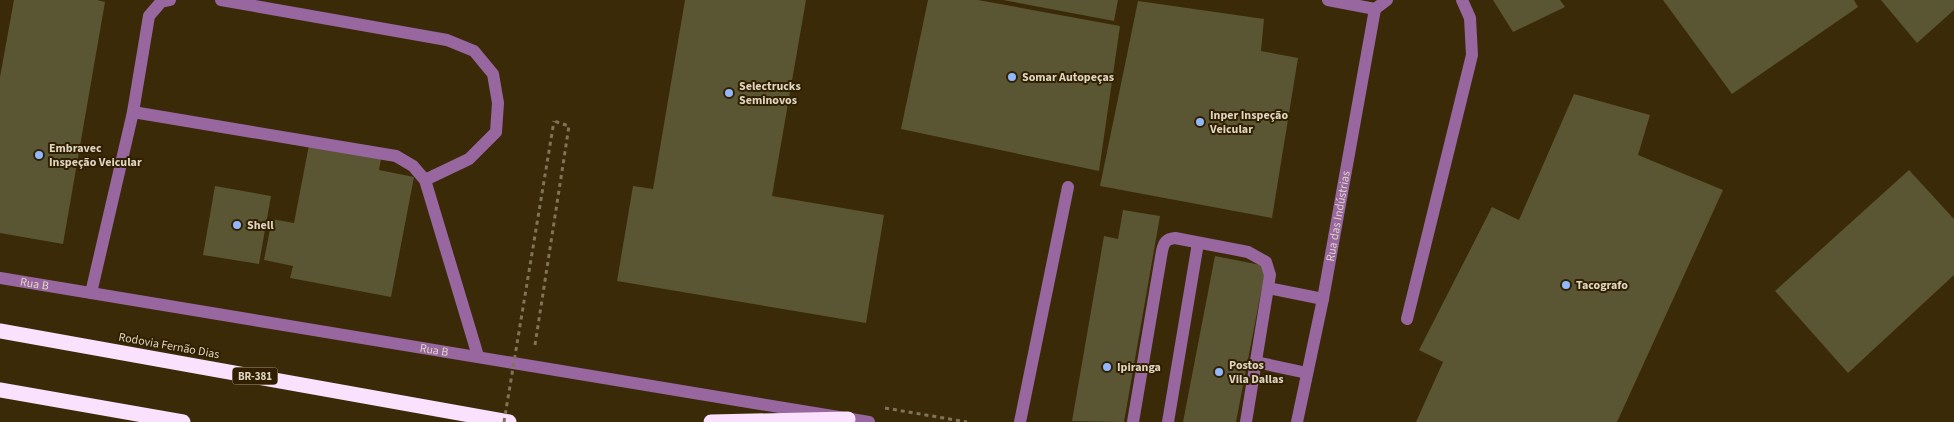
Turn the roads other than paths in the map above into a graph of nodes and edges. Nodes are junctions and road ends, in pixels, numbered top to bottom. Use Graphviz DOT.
graph roads {
  1 [pos="170,0"];
  2 [pos="221,0"];
  3 [pos="1328,0"];
  4 [pos="1387,0"];
  5 [pos="1462,0"];
  6 [pos="1375,9"];
  7 [pos="133,112"];
  8 [pos="425,180"];
  9 [pos="1068,187"];
  10 [pos="1198,243"];
  11 [pos="0,278"];
  12 [pos="1268,288"];
  13 [pos="91,293"];
  14 [pos="1323,299"];
  15 [pos="1407,319"];
  16 [pos="0,331"];
  17 [pos="478,356"];
  18 [pos="1256,362"];
  19 [pos="1307,373"];
  20 [pos="0,390"];
  21 [pos="848,419"];
  22 [pos="183,422"];
  23 [pos="509,422"];
  24 [pos="711,422"];
  25 [pos="869,422"];
  26 [pos="1020,422"];
  27 [pos="1133,422"];
  28 [pos="1168,422"];
  29 [pos="1246,422"];
  30 [pos="1297,422"];
  1 -- 7 [label="street"];
  2 -- 8 [label="street"];
  3 -- 6 [label="street"];
  4 -- 6 [label="street"];
  5 -- 15 [label="street"];
  6 -- 14 [label="street, Rua das Indústrias"];
  7 -- 8 [label="street"];
  7 -- 13 [label="street"];
  8 -- 17 [label="street"];
  9 -- 26 [label="street"];
  10 -- 12 [label="street"];
  10 -- 27 [label="street"];
  10 -- 28 [label="street"];
  11 -- 13 [label="street, Rua B"];
  12 -- 14 [label="street"];
  12 -- 18 [label="street"];
  13 -- 17 [label="street, Rua B"];
  14 -- 19 [label="street, Rua das Indústrias"];
  16 -- 23 [label="highway, Rodovia Fernão Dias / BR-381"];
  17 -- 21 [label="street, Rua B"];
  18 -- 19 [label="street"];
  18 -- 29 [label="street"];
  19 -- 30 [label="street, Rua das Indústrias"];
  20 -- 22 [label="highway"];
  21 -- 24 [label="highway"];
  21 -- 25 [label="street, Rua B"];
}
